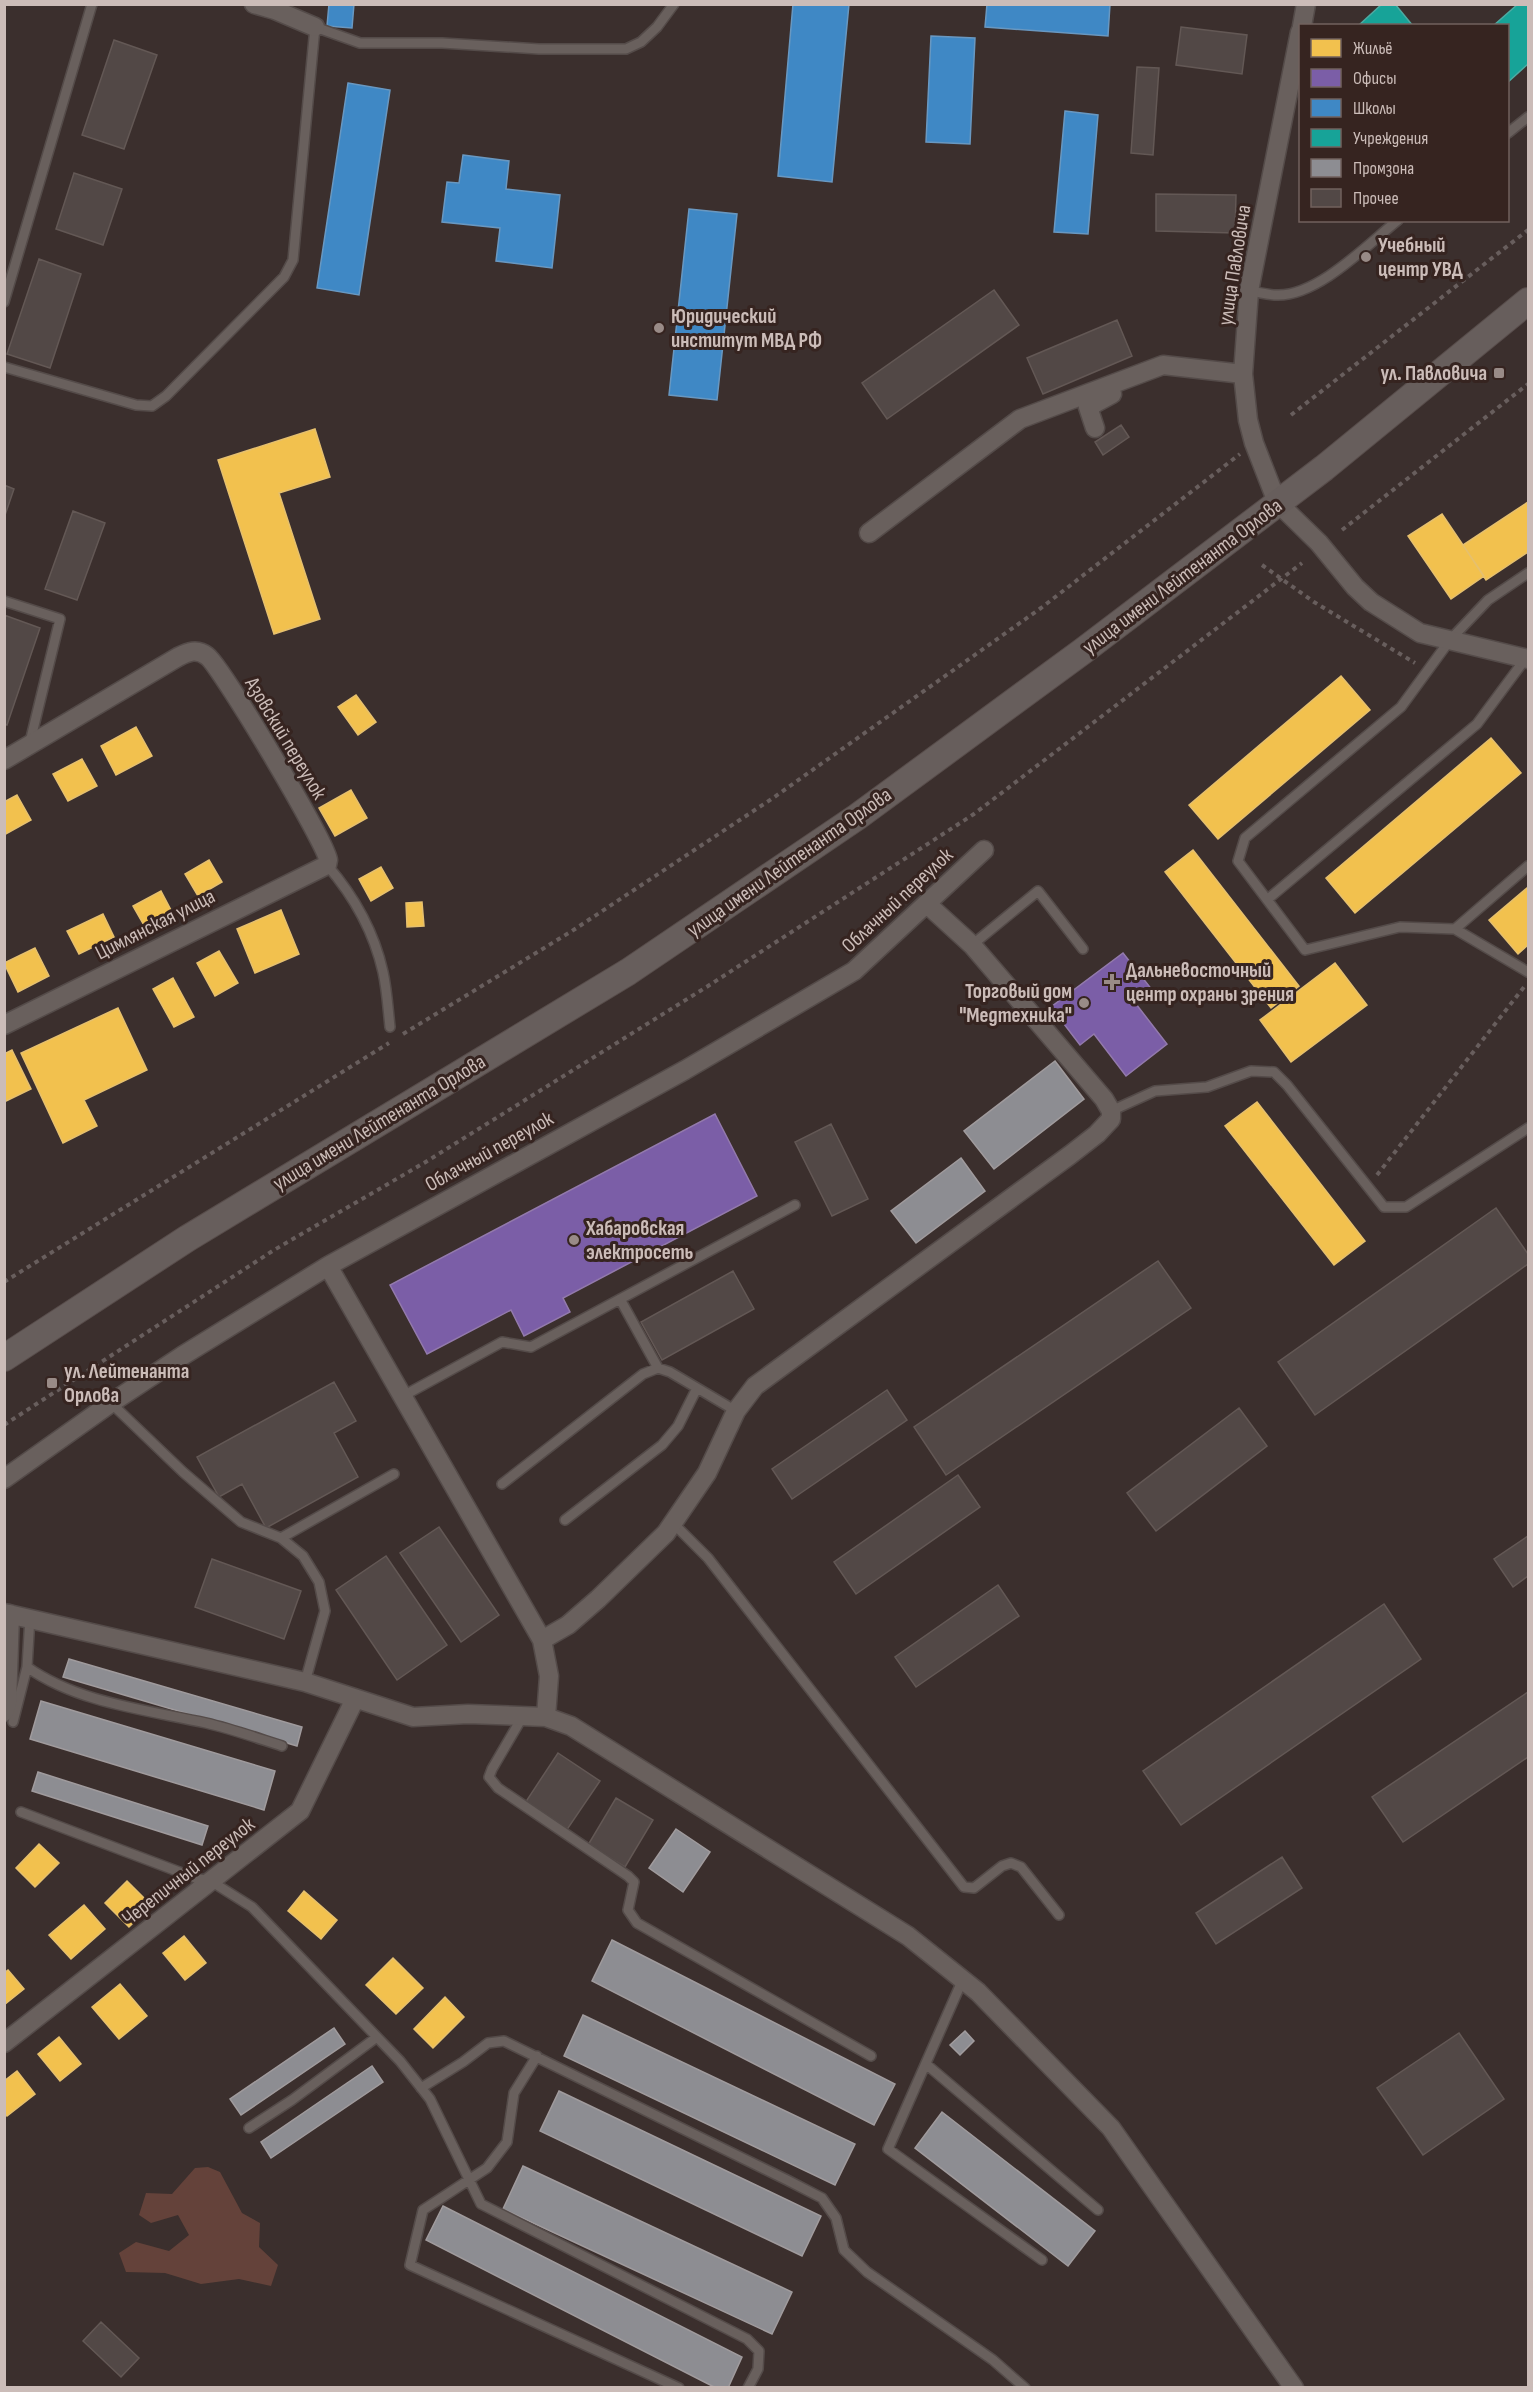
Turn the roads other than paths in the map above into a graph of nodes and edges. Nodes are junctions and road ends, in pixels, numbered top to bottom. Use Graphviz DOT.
graph roads {
  1 [pos="92,4"];
  2 [pos="254,4"];
  3 [pos="674,4"];
  4 [pos="1306,4"];
  5 [pos="276,7"];
  6 [pos="1302,24"];
  7 [pos="315,27"];
  8 [pos="1299,37"];
  9 [pos="1528,117"];
  10 [pos="1509,132"];
  11 [pos="1396,222"];
  12 [pos="1249,291"];
  13 [pos="1528,301"];
  14 [pos="4,302"];
  15 [pos="1163,365"];
  16 [pos="4,367"];
  17 [pos="1243,374"];
  18 [pos="1095,428"];
  19 [pos="1277,502"];
  20 [pos="869,533"];
  21 [pos="1528,573"];
  22 [pos="4,601"];
  23 [pos="1450,640"];
  24 [pos="1527,659"];
  25 [pos="30,744"];
  26 [pos="4,760"];
  27 [pos="984,850"];
  28 [pos="327,865"];
  29 [pos="1528,866"];
  30 [pos="1268,899"];
  31 [pos="927,904"];
  32 [pos="1455,929"];
  33 [pos="972,945"];
  34 [pos="1083,949"];
  35 [pos="1528,972"];
  36 [pos="4,1025"];
  37 [pos="390,1028"];
  38 [pos="1111,1111"];
  39 [pos="1528,1128"];
  40 [pos="795,1205"];
  41 [pos="328,1266"];
  42 [pos="620,1299"];
  43 [pos="4,1358"];
  44 [pos="658,1368"];
  45 [pos="697,1388"];
  46 [pos="403,1396"];
  47 [pos="111,1403"];
  48 [pos="736,1411"];
  49 [pos="394,1474"];
  50 [pos="4,1479"];
  51 [pos="501,1484"];
  52 [pos="565,1520"];
  53 [pos="673,1523"];
  54 [pos="280,1538"];
  55 [pos="7,1613"];
  56 [pos="30,1617"];
  57 [pos="542,1640"];
  58 [pos="27,1667"];
  59 [pos="305,1682"];
  60 [pos="355,1699"];
  61 [pos="523,1716"];
  62 [pos="9,1717"];
  63 [pos="546,1717"];
  64 [pos="282,1746"];
  65 [pos="21,1812"];
  66 [pos="209,1880"];
  67 [pos="1059,1915"];
  68 [pos="963,1979"];
  69 [pos="377,2037"];
  70 [pos="4,2043"];
  71 [pos="537,2056"];
  72 [pos="871,2056"];
  73 [pos="926,2064"];
  74 [pos="421,2088"];
  75 [pos="249,2128"];
  76 [pos="471,2180"];
  77 [pos="1098,2210"];
  78 [pos="1042,2260"];
  79 [pos="679,2388"];
  80 [pos="748,2388"];
  81 [pos="1025,2388"];
  82 [pos="1294,2388"];
  1 -- 14 [label="lane"];
  2 -- 5 [label="street"];
  3 -- 7 [label="lane"];
  4 -- 6 [label="street"];
  5 -- 7 [label="street"];
  7 -- 16 [label="lane"];
  8 -- 12 [label="street, улица Павловича"];
  9 -- 10 [label="lane"];
  11 -- 12 [label="lane"];
  12 -- 17 [label="street, улица Павловича"];
  13 -- 19 [label="main road, улица имени Лейтенанта Орлова"];
  15 -- 17 [label="street"];
  15 -- 18 [label="street"];
  15 -- 20 [label="street"];
  17 -- 19 [label="street, улица Павловича"];
  19 -- 23 [label="street"];
  19 -- 43 [label="main road, улица имени Лейтенанта Орлова"];
  21 -- 23 [label="lane"];
  22 -- 25 [label="lane"];
  23 -- 24 [label="street"];
  23 -- 30 [label="lane"];
  24 -- 30 [label="lane"];
  25 -- 26 [label="street"];
  25 -- 28 [label="street, Азовский переулок"];
  27 -- 31 [label="street, Облачный переулок"];
  28 -- 36 [label="street, Цимлянская улица"];
  28 -- 37 [label="lane"];
  29 -- 32 [label="lane"];
  30 -- 32 [label="lane"];
  31 -- 33 [label="street"];
  31 -- 41 [label="street, Облачный переулок"];
  32 -- 35 [label="lane"];
  33 -- 34 [label="lane"];
  33 -- 38 [label="street"];
  38 -- 39 [label="lane"];
  38 -- 48 [label="street"];
  40 -- 42 [label="lane"];
  41 -- 46 [label="street"];
  41 -- 47 [label="street, Облачный переулок"];
  42 -- 44 [label="lane"];
  42 -- 46 [label="lane"];
  44 -- 45 [label="lane"];
  44 -- 51 [label="lane"];
  45 -- 48 [label="lane"];
  45 -- 52 [label="lane"];
  46 -- 57 [label="street"];
  47 -- 50 [label="street, Облачный переулок"];
  47 -- 54 [label="lane"];
  48 -- 53 [label="street"];
  49 -- 54 [label="lane"];
  53 -- 57 [label="street"];
  53 -- 67 [label="lane"];
  54 -- 59 [label="lane"];
  55 -- 56 [label="street"];
  55 -- 62 [label="street"];
  56 -- 58 [label="lane"];
  56 -- 59 [label="street"];
  57 -- 63 [label="street"];
  58 -- 62 [label="lane"];
  58 -- 64 [label="lane"];
  59 -- 60 [label="street"];
  60 -- 61 [label="street"];
  60 -- 66 [label="street, Черепичный переулок"];
  61 -- 63 [label="street"];
  61 -- 72 [label="lane"];
  63 -- 68 [label="street"];
  65 -- 66 [label="lane"];
  66 -- 69 [label="lane"];
  66 -- 70 [label="street, Черепичный переулок"];
  68 -- 73 [label="lane"];
  68 -- 82 [label="street"];
  69 -- 74 [label="lane"];
  69 -- 75 [label="lane"];
  71 -- 74 [label="lane"];
  71 -- 76 [label="lane"];
  71 -- 81 [label="lane"];
  73 -- 77 [label="lane"];
  73 -- 78 [label="lane"];
  74 -- 76 [label="lane"];
  76 -- 79 [label="lane"];
  76 -- 80 [label="lane"];
}
